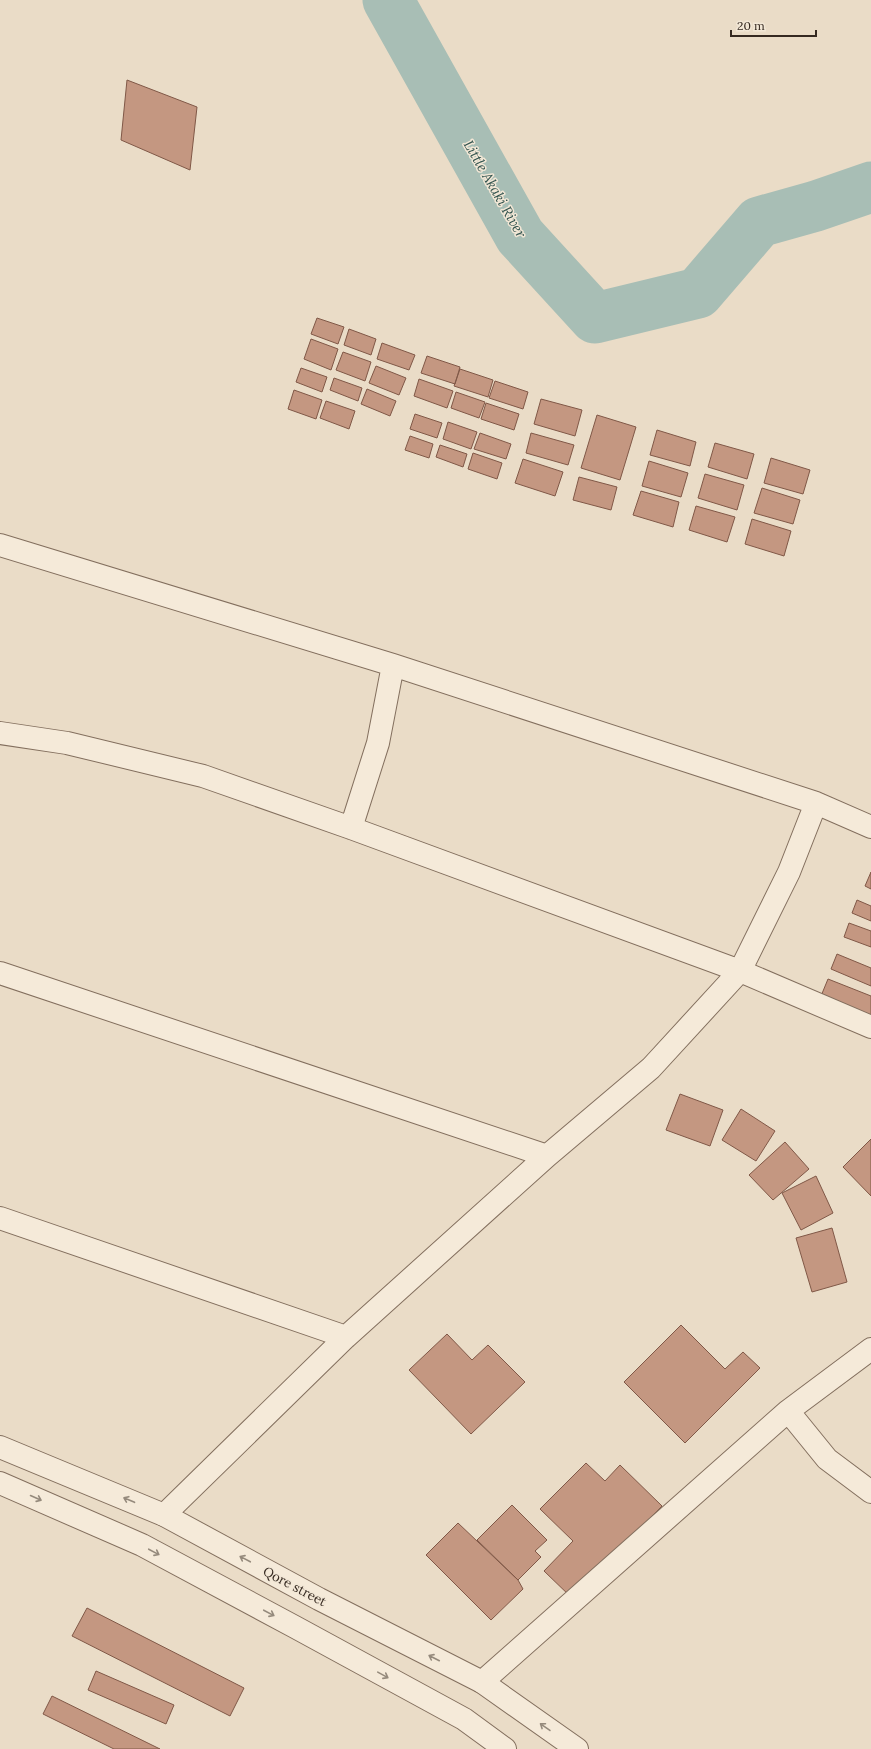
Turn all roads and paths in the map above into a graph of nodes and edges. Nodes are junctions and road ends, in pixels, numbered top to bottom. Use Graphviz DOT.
graph roads {
  1 [pos="0,545"];
  2 [pos="393,665"];
  3 [pos="0,733"];
  4 [pos="816,803"];
  5 [pos="871,827"];
  6 [pos="351,828"];
  7 [pos="740,971"];
  8 [pos="0,973"];
  9 [pos="871,1028"];
  10 [pos="547,1156"];
  11 [pos="0,1218"];
  12 [pos="346,1337"];
  13 [pos="871,1349"];
  14 [pos="788,1411"];
  15 [pos="0,1447"];
  16 [pos="0,1483"];
  17 [pos="871,1492"];
  18 [pos="164,1515"];
  19 [pos="482,1682"];
  20 [pos="505,1749"];
  21 [pos="576,1749"];
  1 -- 2 [label="street"];
  2 -- 4 [label="street"];
  2 -- 6 [label="street"];
  3 -- 6 [label="street"];
  4 -- 5 [label="street"];
  4 -- 7 [label="street"];
  6 -- 7 [label="street"];
  7 -- 9 [label="street"];
  7 -- 10 [label="street"];
  8 -- 10 [label="street"];
  10 -- 12 [label="street"];
  11 -- 12 [label="street"];
  12 -- 18 [label="street"];
  13 -- 14 [label="street"];
  14 -- 17 [label="street"];
  14 -- 19 [label="street"];
  18 -- 15 [label="street, Qore street, one-way"];
  16 -- 20 [label="street, one-way"];
  19 -- 18 [label="street, Qore street, one-way"];
  21 -- 19 [label="street, Qore street, one-way"];
}
